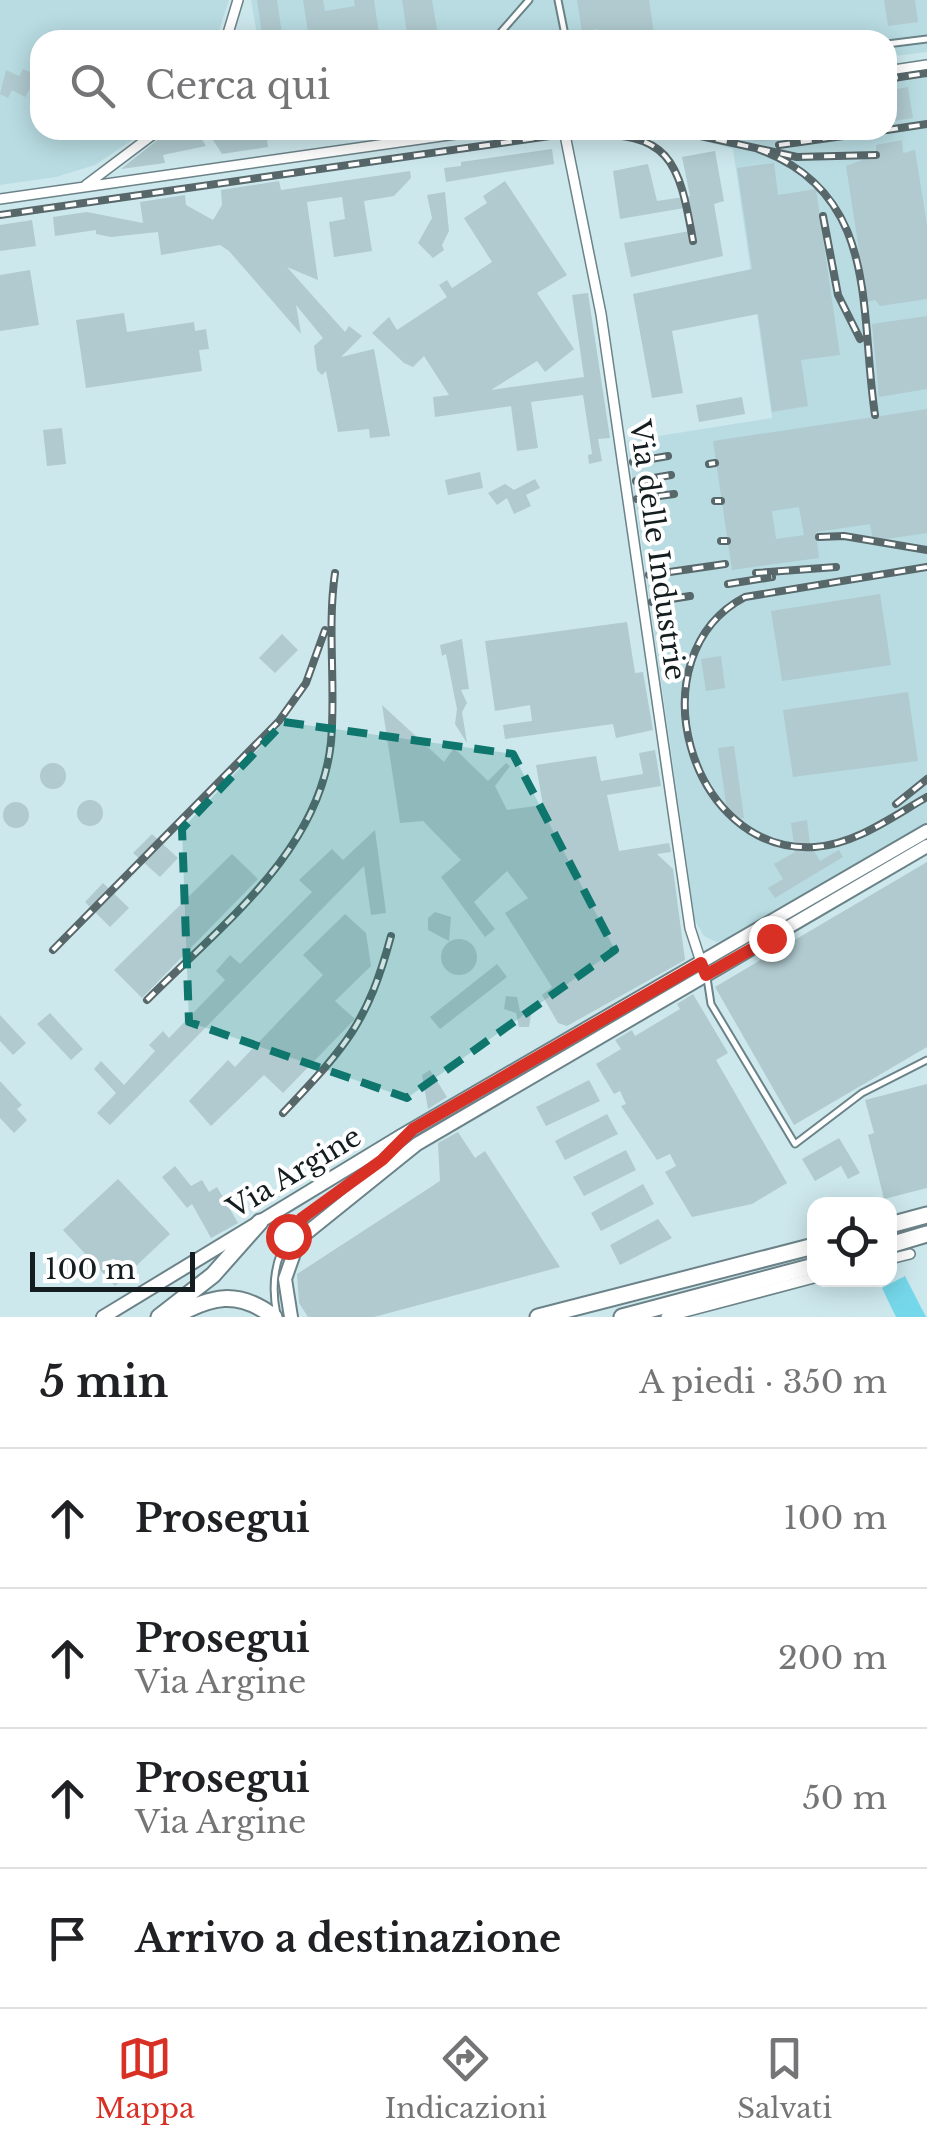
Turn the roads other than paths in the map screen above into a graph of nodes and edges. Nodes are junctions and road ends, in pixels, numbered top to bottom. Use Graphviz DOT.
graph roads {
  1 [pos="238,0"];
  2 [pos="529,0"];
  3 [pos="558,0"];
  4 [pos="229,30"];
  5 [pos="503,30"];
  6 [pos="564,30"];
  7 [pos="927,38"];
  8 [pos="897,42"];
  9 [pos="927,65"];
  10 [pos="897,69"];
  11 [pos="146,140"];
  12 [pos="397,140"];
  13 [pos="566,140"];
  14 [pos="84,186"];
  15 [pos="0,198"];
  16 [pos="927,831"];
  17 [pos="927,846"];
  18 [pos="704,969"];
  19 [pos="927,1060"];
  20 [pos="413,1129"];
  21 [pos="927,1215"];
  22 [pos="260,1222"];
  23 [pos="897,1224"];
  24 [pos="927,1234"];
  25 [pos="897,1243"];
  26 [pos="807,1248"];
  27 [pos="910,1254"];
  28 [pos="897,1257"];
  29 [pos="807,1268"];
  30 [pos="807,1280"];
  31 [pos="561,1311"];
  32 [pos="103,1317"];
  33 [pos="159,1317"];
  34 [pos="172,1317"];
  35 [pos="276,1317"];
  36 [pos="290,1317"];
  37 [pos="530,1317"];
  38 [pos="538,1317"];
  39 [pos="622,1317"];
  40 [pos="666,1317"];
  1 -- 4 [label="street"];
  2 -- 5 [label="lane"];
  3 -- 6 [label="lane"];
  7 -- 8 [label="lane"];
  9 -- 10 [label="street"];
  11 -- 14 [label="street"];
  12 -- 14 [label="street"];
  13 -- 18 [label="street, Via delle Industrie"];
  14 -- 15 [label="street"];
  16 -- 18 [label="street, Via Argine"];
  17 -- 18 [label="street, Via Argine"];
  18 -- 19 [label="lane"];
  18 -- 20 [label="street, Via Argine"];
  18 -- 36 [label="street, Via Argine"];
  20 -- 22 [label="street, Via Argine"];
  20 -- 35 [label="lane"];
  21 -- 23 [label="highway"];
  22 -- 32 [label="street, Via Argine"];
  22 -- 33 [label="highway"];
  24 -- 25 [label="highway"];
  26 -- 31 [label="highway"];
  27 -- 28 [label="street"];
  29 -- 39 [label="highway"];
  30 -- 40 [label="street"];
  31 -- 37 [label="highway"];
  31 -- 38 [label="highway"];
  34 -- 35 [label="highway"];
}
